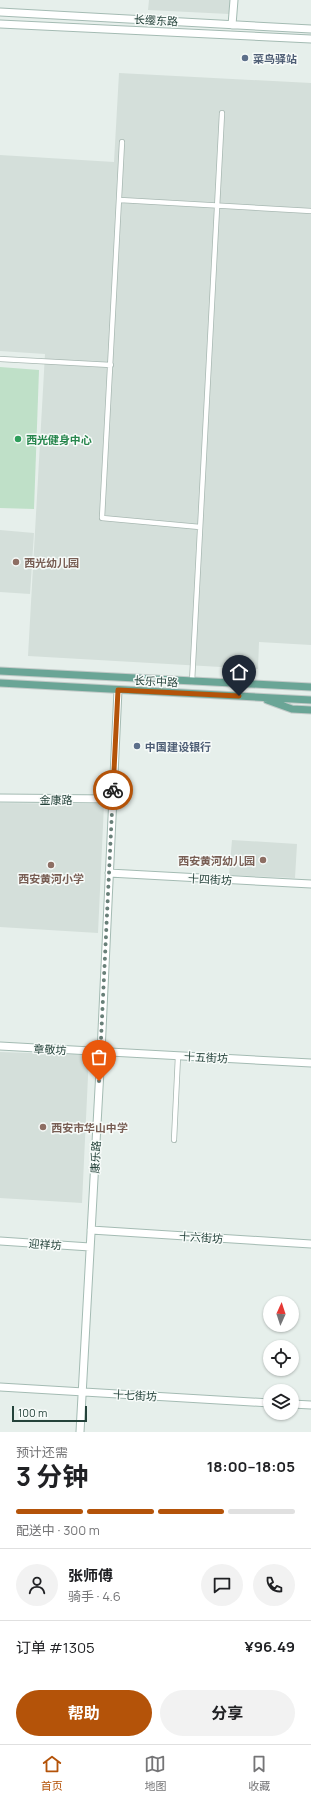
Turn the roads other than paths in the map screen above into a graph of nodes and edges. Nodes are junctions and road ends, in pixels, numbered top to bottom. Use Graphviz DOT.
graph roads {
  1 [pos="234,0"];
  2 [pos="0,12"];
  3 [pos="0,24"];
  4 [pos="232,25"];
  5 [pos="311,29"];
  6 [pos="311,39"];
  7 [pos="222,113"];
  8 [pos="122,142"];
  9 [pos="120,200"];
  10 [pos="216,206"];
  11 [pos="311,211"];
  12 [pos="0,359"];
  13 [pos="111,365"];
  14 [pos="200,526"];
  15 [pos="0,671"];
  16 [pos="192,682"];
  17 [pos="0,683"];
  18 [pos="228,683"];
  19 [pos="311,687"];
  20 [pos="118,690"];
  21 [pos="228,696"];
  22 [pos="261,698"];
  23 [pos="311,700"];
  24 [pos="311,710"];
  25 [pos="0,798"];
  26 [pos="112,799"];
  27 [pos="108,873"];
  28 [pos="311,884"];
  29 [pos="0,1046"];
  30 [pos="101,1052"];
  31 [pos="178,1056"];
  32 [pos="311,1063"];
  33 [pos="174,1140"];
  34 [pos="91,1230"];
  35 [pos="0,1241"];
  36 [pos="311,1244"];
  37 [pos="90,1247"];
  38 [pos="0,1387"];
  39 [pos="83,1392"];
  40 [pos="263,1403"];
  41 [pos="299,1404"];
  42 [pos="311,1405"];
  43 [pos="80,1432"];
  1 -- 4 [label="street"];
  2 -- 4 [label="street, 长缨东路"];
  3 -- 6 [label="street, 长缨东路"];
  4 -- 5 [label="street, 长缨东路"];
  7 -- 10 [label="street"];
  8 -- 9 [label="street"];
  9 -- 10 [label="street"];
  9 -- 13 [label="street"];
  10 -- 11 [label="street"];
  10 -- 14 [label="street"];
  12 -- 13 [label="street"];
  13 -- 14 [label="street"];
  14 -- 16 [label="street"];
  15 -- 16 [label="main road, 长乐中路"];
  16 -- 18 [label="main road, 长乐中路"];
  17 -- 20 [label="main road, 长乐中路"];
  18 -- 19 [label="main road, 长乐中路"];
  18 -- 21 [label="main road"];
  20 -- 21 [label="main road, 长乐中路"];
  20 -- 26 [label="street, 康乐路"];
  21 -- 22 [label="main road, 长乐中路"];
  22 -- 23 [label="main road, 长乐中路"];
  22 -- 24 [label="main road"];
  25 -- 26 [label="street, 金康路"];
  26 -- 27 [label="street, 康乐路"];
  27 -- 28 [label="street, 十四街坊"];
  27 -- 30 [label="street, 康乐路"];
  29 -- 30 [label="street, 章敬坊"];
  30 -- 31 [label="street, 十五街坊"];
  30 -- 34 [label="street, 康乐路"];
  31 -- 32 [label="street, 十五街坊"];
  31 -- 33 [label="street"];
  34 -- 36 [label="street, 十六街坊"];
  34 -- 37 [label="street, 康乐路"];
  35 -- 37 [label="street, 迎祥坊"];
  37 -- 39 [label="street, 康乐路"];
  38 -- 39 [label="street, 十七街坊"];
  39 -- 40 [label="street, 十七街坊"];
  39 -- 43 [label="street, 康乐路"];
  41 -- 42 [label="street"];
}
